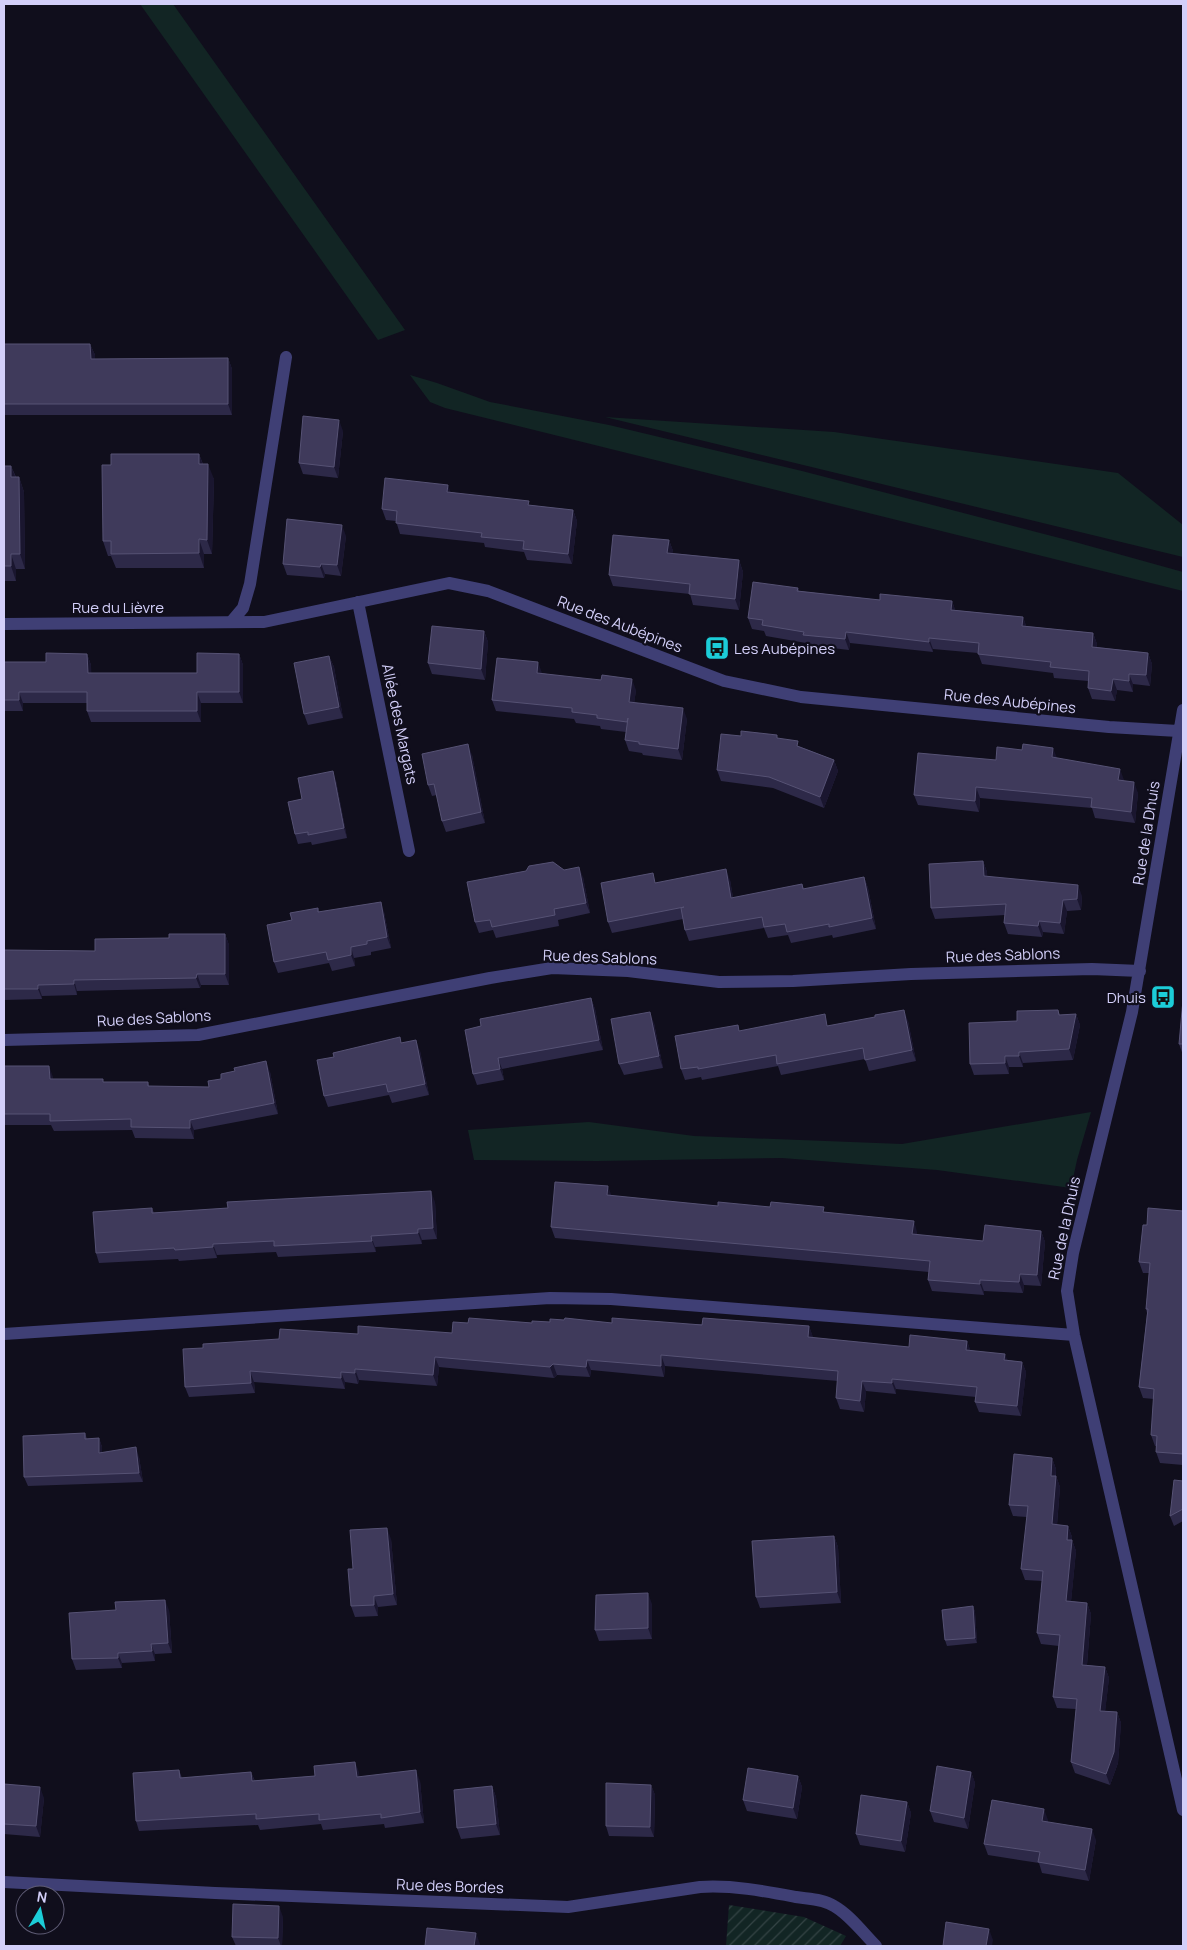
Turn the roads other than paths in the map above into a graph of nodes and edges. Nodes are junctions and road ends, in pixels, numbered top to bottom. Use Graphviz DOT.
graph roads {
  1 [pos="286,357"];
  2 [pos="358,602"];
  3 [pos="232,621"];
  4 [pos="4,624"];
  5 [pos="1183,710"];
  6 [pos="1178,731"];
  7 [pos="409,851"];
  8 [pos="1140,971"];
  9 [pos="4,1040"];
  10 [pos="4,1334"];
  11 [pos="1074,1335"];
  12 [pos="1183,1810"];
  13 [pos="4,1882"];
  14 [pos="876,1946"];
  1 -- 3 [label="street"];
  2 -- 3 [label="street, Rue des Aubépines"];
  2 -- 6 [label="street, Rue des Aubépines"];
  2 -- 7 [label="street, Allée des Margats"];
  3 -- 4 [label="street, Rue du Lièvre"];
  5 -- 6 [label="street, Rue de la Dhuis"];
  6 -- 8 [label="street, Rue de la Dhuis"];
  8 -- 9 [label="street, Rue des Sablons"];
  8 -- 11 [label="street, Rue de la Dhuis"];
  10 -- 11 [label="street"];
  11 -- 12 [label="street, Rue de la Dhuis"];
  13 -- 14 [label="street, Rue des Bordes"];
}
